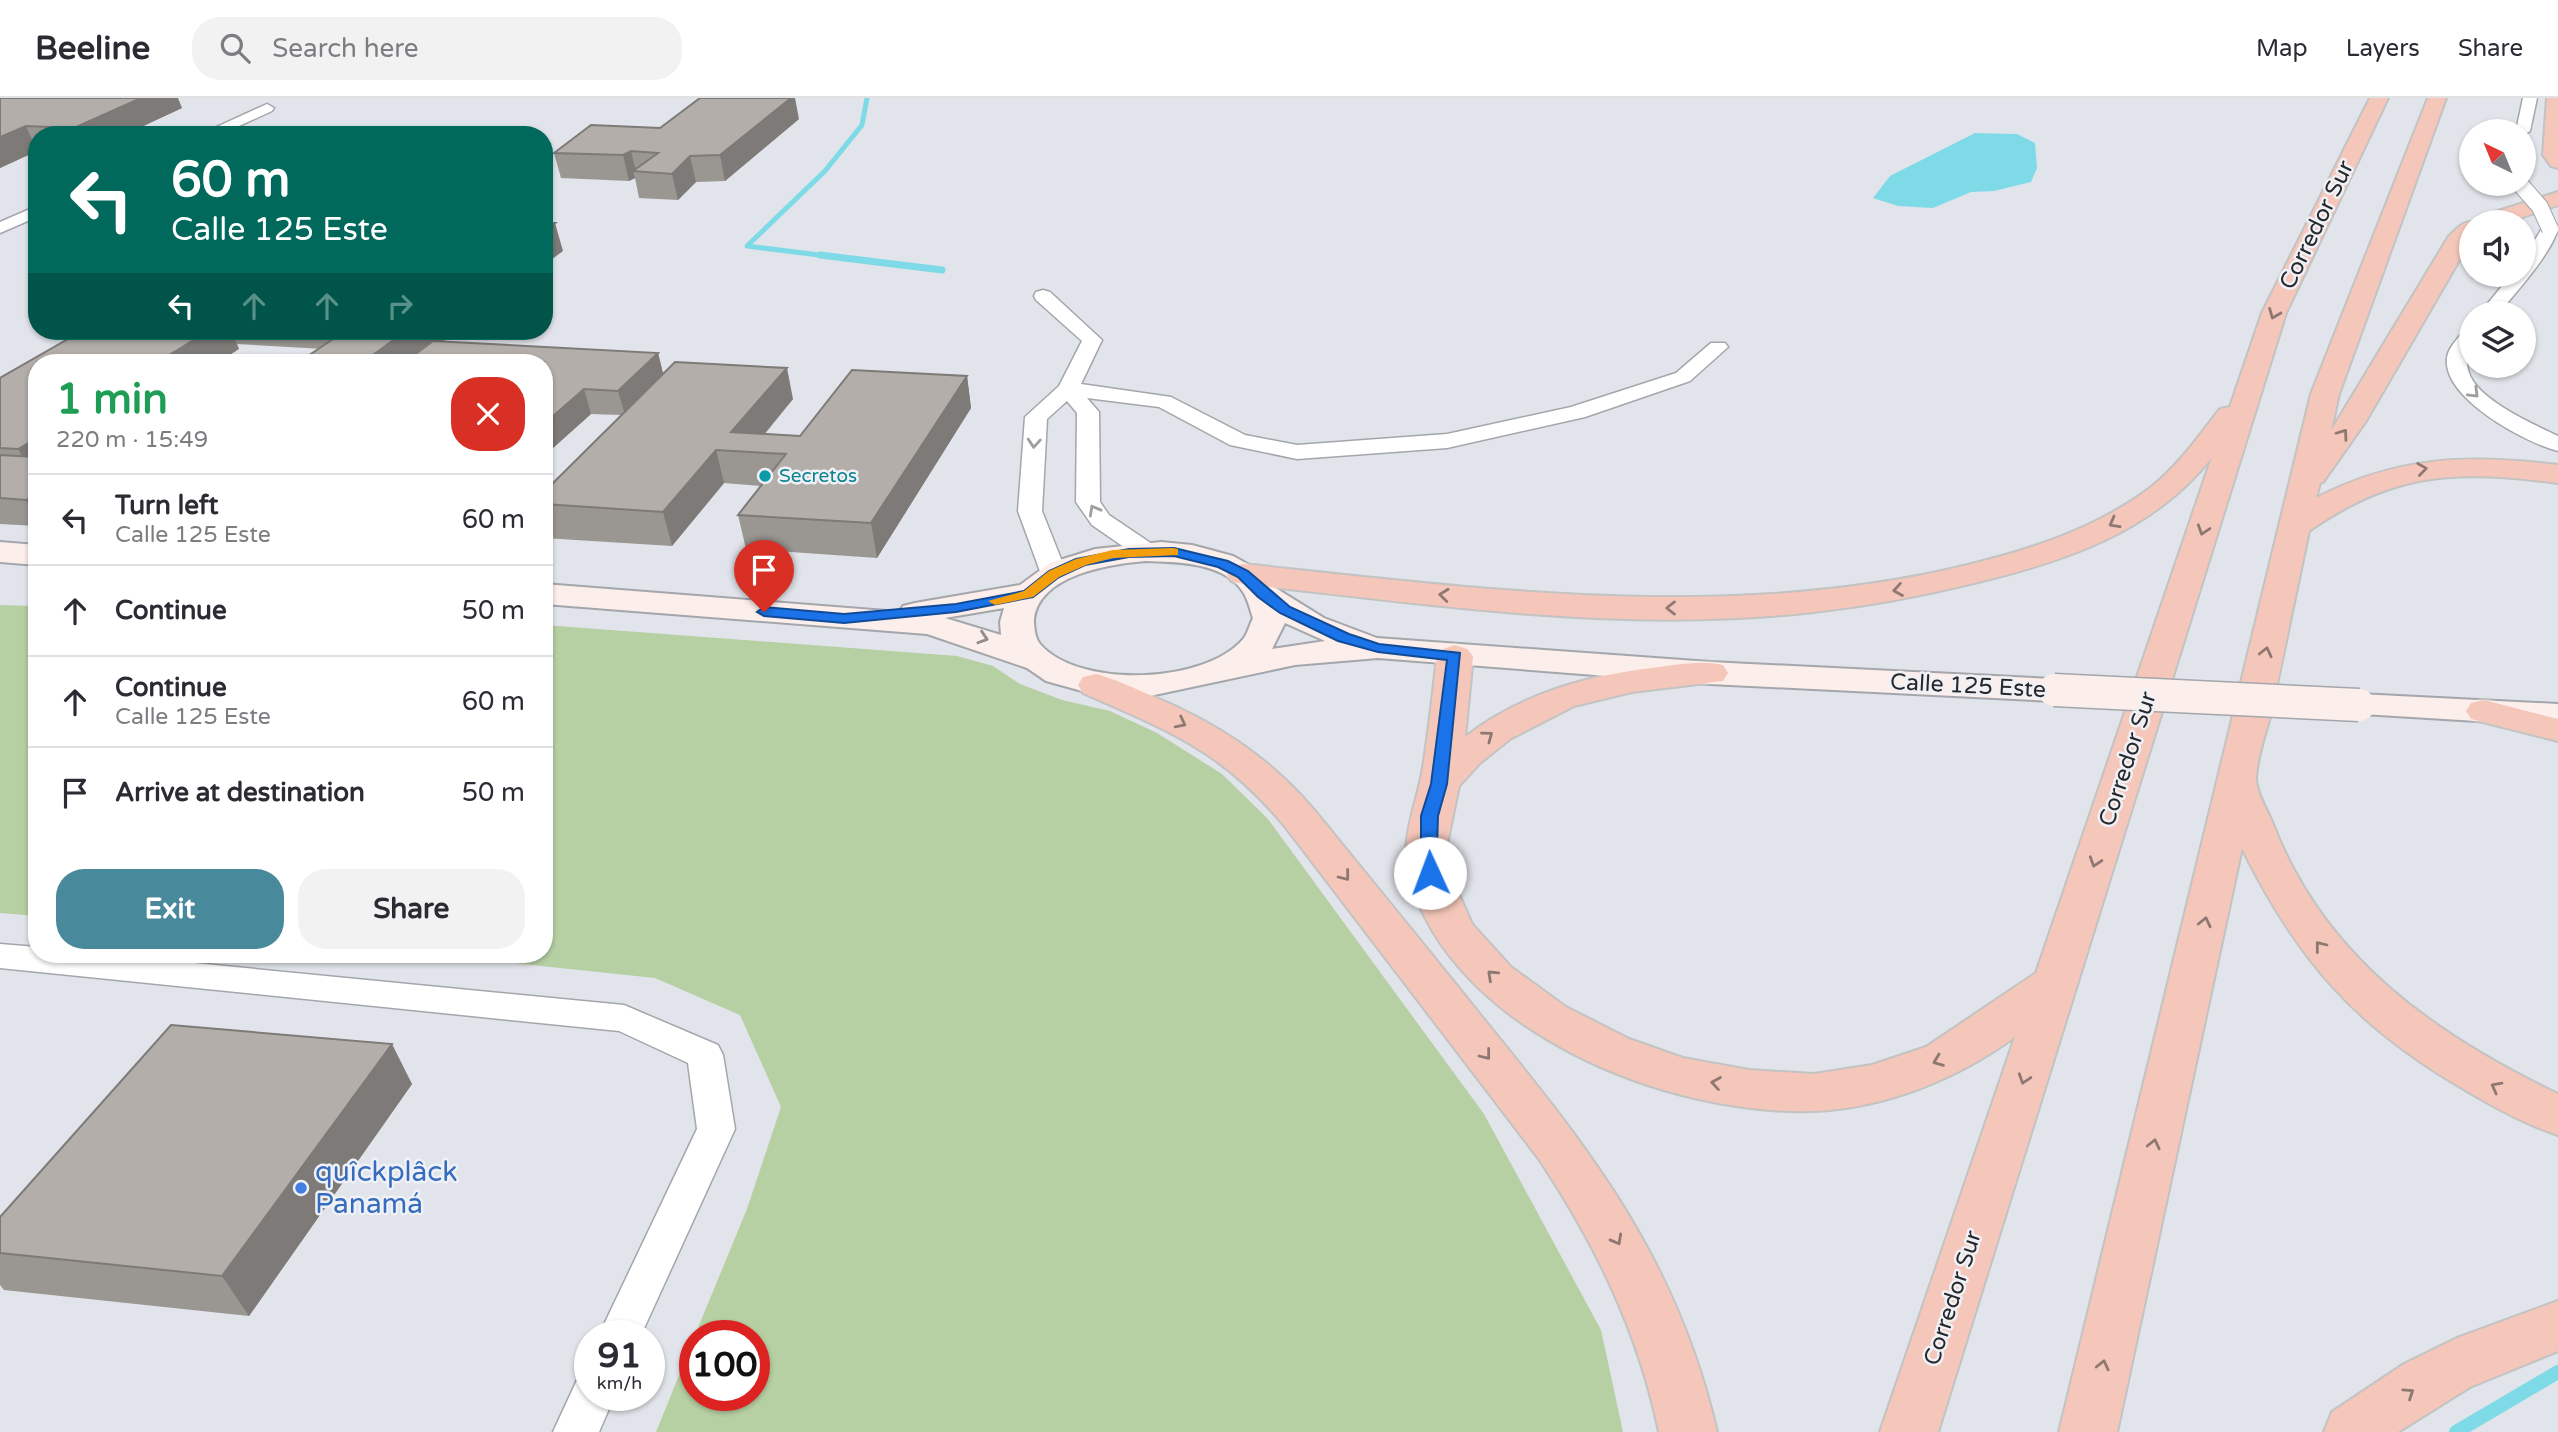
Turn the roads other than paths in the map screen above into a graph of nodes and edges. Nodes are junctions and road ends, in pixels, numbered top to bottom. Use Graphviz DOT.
graph roads {
  1 [pos="2379,98"];
  2 [pos="2437,98"];
  3 [pos="2530,98"];
  4 [pos="2556,98"];
  5 [pos="267,108"];
  6 [pos="2526,119"];
  7 [pos="226,126"];
  8 [pos="2558,162"];
  9 [pos="2531,196"];
  10 [pos="2558,198"];
  11 [pos="2522,210"];
  12 [pos="28,215"];
  13 [pos="0,228"];
  14 [pos="2459,239"];
  15 [pos="2536,253"];
  16 [pos="2510,287"];
  17 [pos="1043,296"];
  18 [pos="2499,301"];
  19 [pos="1718,347"];
  20 [pos="2459,353"];
  21 [pos="2459,374"];
  22 [pos="2462,378"];
  23 [pos="1068,389"];
  24 [pos="2248,391"];
  25 [pos="2558,444"];
  26 [pos="2558,474"];
  27 [pos="2303,489"];
  28 [pos="2295,527"];
  29 [pos="1146,551"];
  30 [pos="0,552"];
  31 [pos="28,554"];
  32 [pos="1041,584"];
  33 [pos="1253,584"];
  34 [pos="553,595"];
  35 [pos="844,618"];
  36 [pos="1378,648"];
  37 [pos="1455,656"];
  38 [pos="1034,659"];
  39 [pos="1217,672"];
  40 [pos="1710,673"];
  41 [pos="1096,685"];
  42 [pos="2484,711"];
  43 [pos="2558,715"];
  44 [pos="2558,730"];
  45 [pos="2237,781"];
  46 [pos="1439,784"];
  47 [pos="0,957"];
  48 [pos="28,960"];
  49 [pos="61,963"];
  50 [pos="2056,982"];
  51 [pos="2558,1116"];
  52 [pos="627,1320"];
  53 [pos="2558,1326"];
  54 [pos="586,1411"];
  55 [pos="576,1432"];
  56 [pos="1688,1432"];
  57 [pos="1909,1432"];
  58 [pos="2088,1432"];
  59 [pos="2353,1432"];
  1 -- 24 [label="highway, Corredor Sur, one-way"];
  2 -- 27 [label="highway"];
  3 -- 6 [label="street"];
  4 -- 8 [label="highway"];
  5 -- 7 [label="street"];
  9 -- 15 [label="street, bridge"];
  10 -- 11 [label="highway"];
  12 -- 13 [label="street"];
  27 -- 14 [label="highway, one-way"];
  16 -- 18 [label="street"];
  17 -- 23 [label="street"];
  19 -- 23 [label="street"];
  20 -- 21 [label="street, one-way"];
  22 -- 25 [label="street, one-way"];
  29 -- 23 [label="street, one-way"];
  23 -- 32 [label="street, one-way"];
  24 -- 33 [label="highway, one-way"];
  24 -- 50 [label="highway, Corredor Sur, one-way"];
  28 -- 26 [label="highway, one-way"];
  27 -- 28 [label="highway"];
  45 -- 28 [label="highway, one-way"];
  29 -- 32 [label="main road, Calle 125 Este"];
  29 -- 33 [label="main road, Calle 125 Este"];
  30 -- 31 [label="main road"];
  32 -- 35 [label="main road"];
  32 -- 38 [label="main road"];
  33 -- 36 [label="main road, Calle 125 Este"];
  33 -- 39 [label="main road"];
  34 -- 35 [label="main road"];
  35 -- 38 [label="main road, one-way"];
  36 -- 37 [label="main road, Calle 125 Este"];
  36 -- 39 [label="main road, Calle 125 Este"];
  37 -- 40 [label="main road, Calle 125 Este"];
  37 -- 46 [label="highway"];
  38 -- 41 [label="main road"];
  39 -- 41 [label="main road"];
  40 -- 42 [label="main road, Calle 125 Este, bridge"];
  46 -- 40 [label="highway, one-way"];
  41 -- 56 [label="highway, one-way"];
  42 -- 43 [label="main road, Calle 125 Este"];
  42 -- 44 [label="highway"];
  51 -- 45 [label="highway, one-way"];
  58 -- 45 [label="highway, one-way"];
  50 -- 46 [label="highway, one-way"];
  47 -- 48 [label="street"];
  49 -- 52 [label="street"];
  50 -- 57 [label="highway, Corredor Sur, one-way"];
  59 -- 53 [label="highway, one-way"];
  54 -- 55 [label="street"];
}
